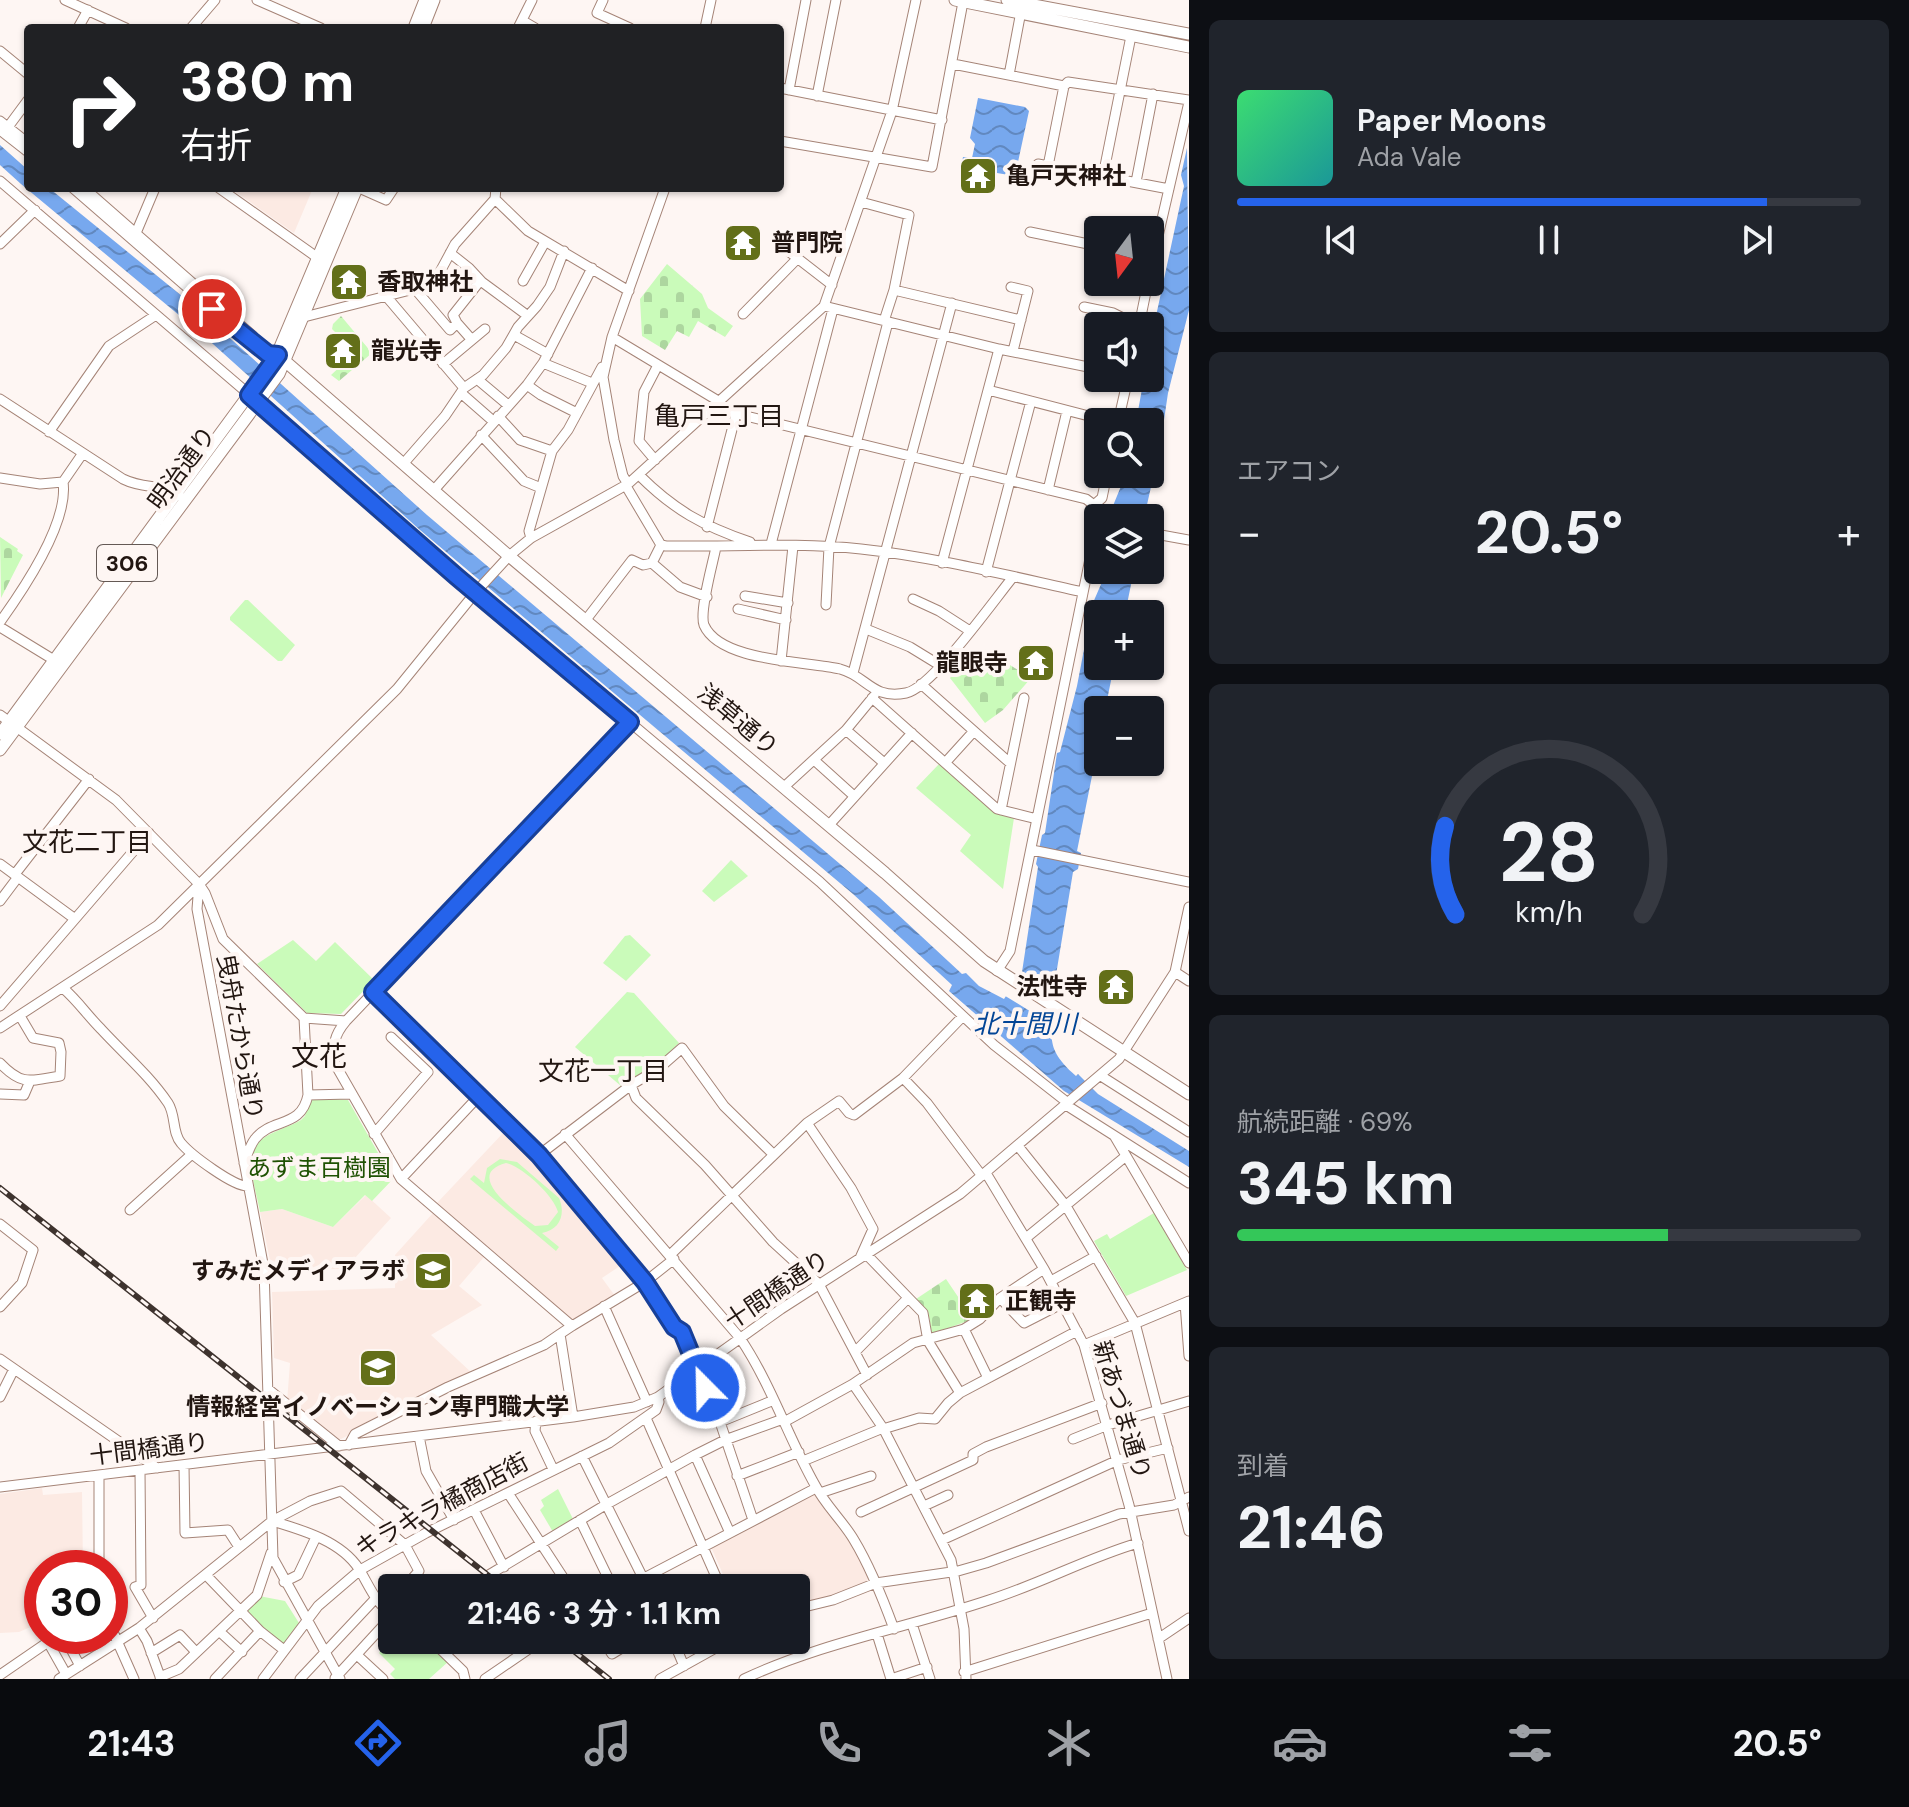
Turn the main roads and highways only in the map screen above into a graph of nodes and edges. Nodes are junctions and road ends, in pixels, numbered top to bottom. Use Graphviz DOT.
graph roads {
  1 [pos="425,0"];
  2 [pos="434,0"];
  3 [pos="1007,0"];
  4 [pos="959,1"];
  5 [pos="1022,9"];
  6 [pos="416,24"];
  7 [pos="425,24"];
  8 [pos="1189,34"];
  9 [pos="1189,47"];
  10 [pos="345,192"];
  11 [pos="356,192"];
  12 [pos="277,363"];
  13 [pos="182,497"];
  14 [pos="9,721"];
  15 [pos="0,734"];
  16 [pos="0,750"];
  17 [pos="1189,1094"];
  1 -- 6 [label="main road"];
  2 -- 7 [label="main road"];
  3 -- 5 [label="main road"];
  4 -- 5 [label="main road"];
  5 -- 8 [label="main road"];
  5 -- 9 [label="main road"];
  10 -- 12 [label="main road, 明治通り / 306"];
  11 -- 12 [label="main road, 明治通り / 306"];
  12 -- 13 [label="main road, 明治通り / 306"];
  12 -- 17 [label="main road, 浅草通り"];
  13 -- 14 [label="main road, 明治通り / 306"];
  13 -- 14 [label="main road, 明治通り / 306"];
  14 -- 15 [label="main road, 明治通り / 306"];
  14 -- 16 [label="main road, 明治通り / 306"];
}
